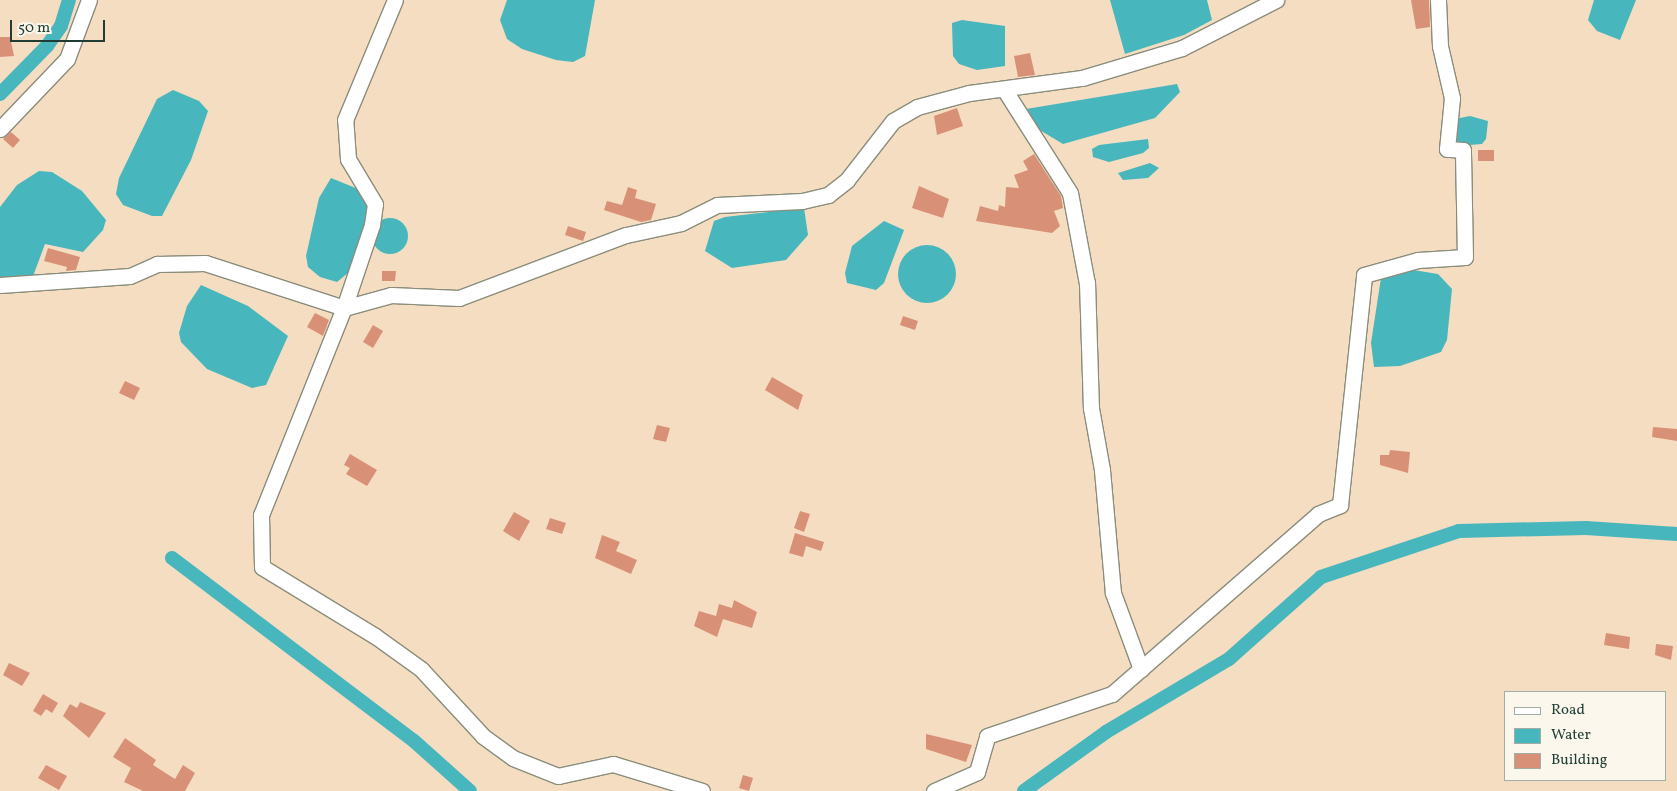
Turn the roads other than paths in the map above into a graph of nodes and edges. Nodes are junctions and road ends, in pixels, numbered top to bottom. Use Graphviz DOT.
graph roads {
  1 [pos="89,0"];
  2 [pos="395,0"];
  3 [pos="1276,0"];
  4 [pos="1438,0"];
  5 [pos="1004,89"];
  6 [pos="0,129"];
  7 [pos="0,285"];
  8 [pos="344,308"];
  9 [pos="1141,669"];
  10 [pos="702,791"];
  11 [pos="934,791"];
  1 -- 6 [label="street"];
  2 -- 8 [label="street"];
  3 -- 5 [label="street"];
  4 -- 9 [label="street"];
  5 -- 8 [label="street"];
  5 -- 9 [label="street"];
  7 -- 8 [label="street"];
  8 -- 10 [label="street"];
  9 -- 11 [label="street"];
}
